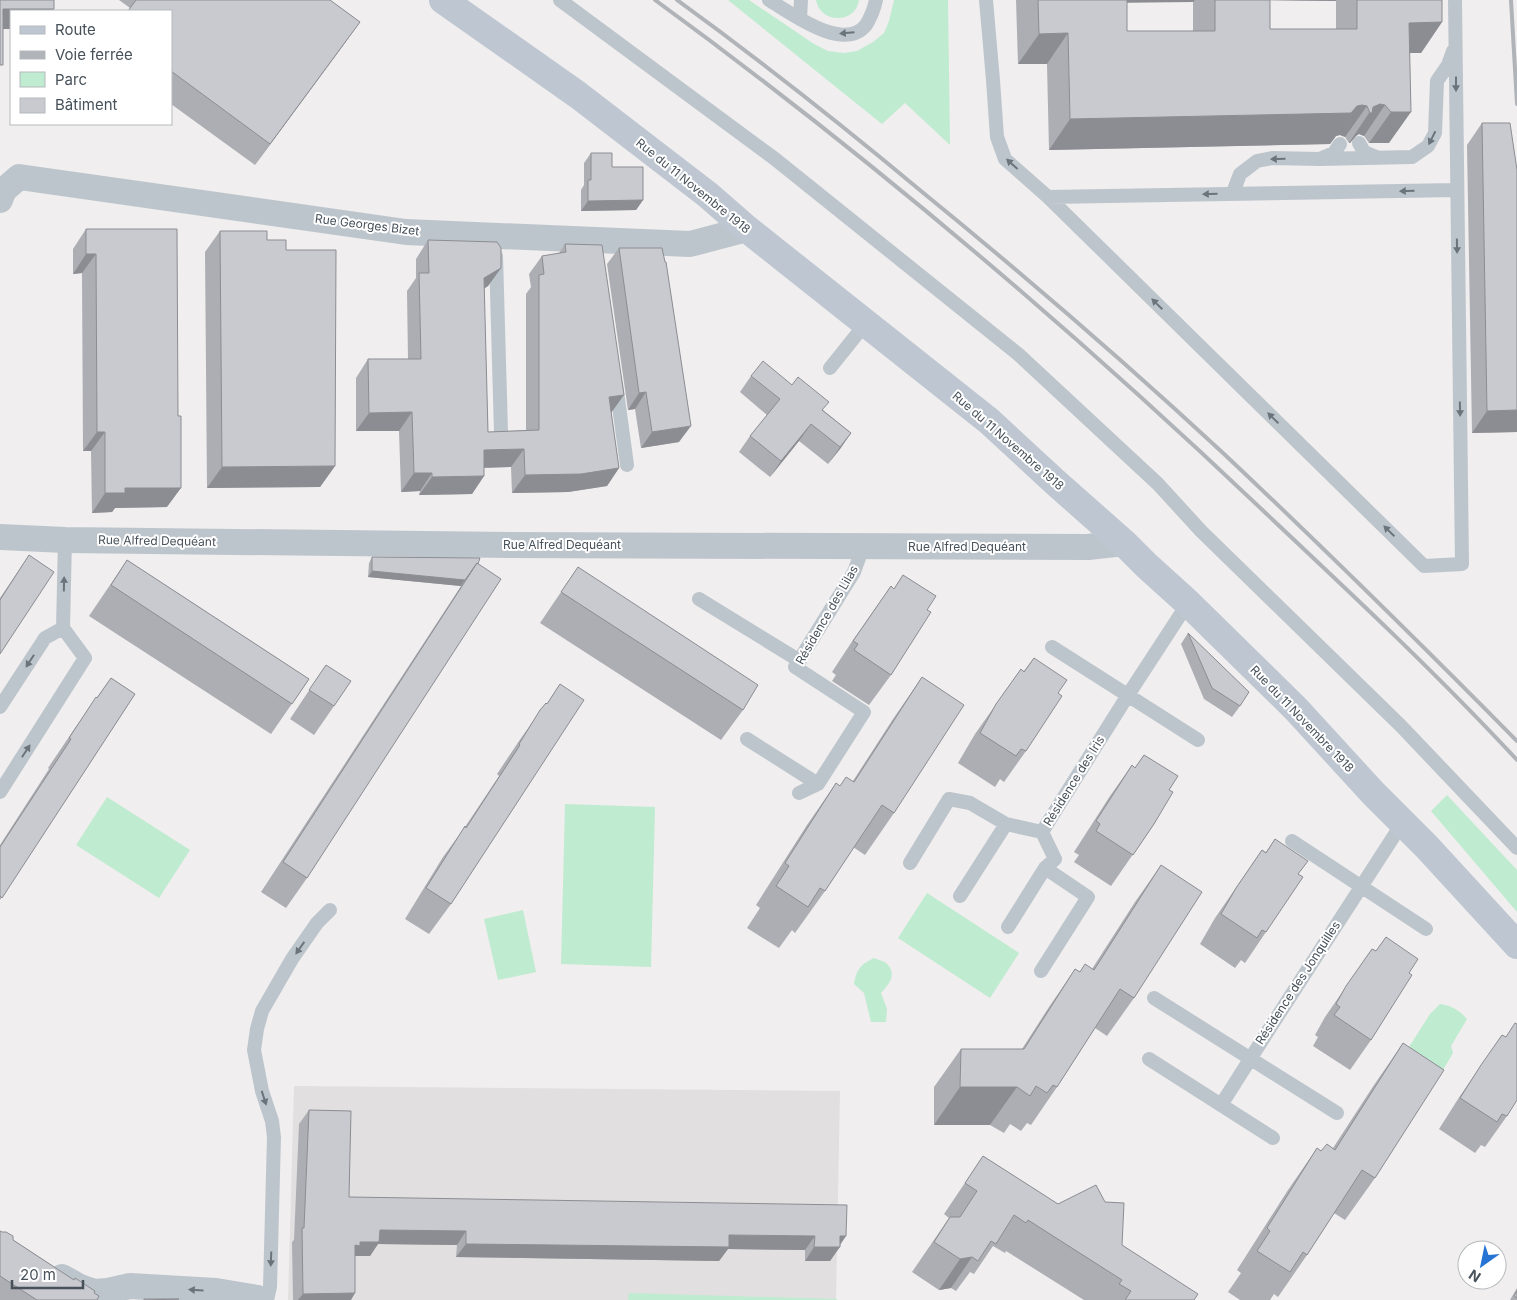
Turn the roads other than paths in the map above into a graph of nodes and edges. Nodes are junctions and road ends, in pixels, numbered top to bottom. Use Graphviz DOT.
graph roads {
  1 [pos="444,0"];
  2 [pos="560,0"];
  3 [pos="769,0"];
  4 [pos="801,0"];
  5 [pos="876,0"];
  6 [pos="986,0"];
  7 [pos="1455,0"];
  8 [pos="800,19"];
  9 [pos="1456,43"];
  10 [pos="1359,143"];
  11 [pos="1340,144"];
  12 [pos="1380,158"];
  13 [pos="1319,159"];
  14 [pos="1456,190"];
  15 [pos="1231,194"];
  16 [pos="1048,197"];
  17 [pos="0,200"];
  18 [pos="747,229"];
  19 [pos="496,236"];
  20 [pos="866,323"];
  21 [pos="613,367"];
  22 [pos="830,368"];
  23 [pos="501,432"];
  24 [pos="627,465"];
  25 [pos="0,537"];
  26 [pos="65,540"];
  27 [pos="1124,542"];
  28 [pos="863,547"];
  29 [pos="698,598"];
  30 [pos="1188,603"];
  31 [pos="63,628"];
  32 [pos="1052,647"];
  33 [pos="800,661"];
  34 [pos="1128,695"];
  35 [pos="0,707"];
  36 [pos="747,739"];
  37 [pos="1198,740"];
  38 [pos="818,784"];
  39 [pos="0,792"];
  40 [pos="799,793"];
  41 [pos="1403,822"];
  42 [pos="1006,824"];
  43 [pos="1042,832"];
  44 [pos="1292,841"];
  45 [pos="1517,848"];
  46 [pos="910,863"];
  47 [pos="1045,868"];
  48 [pos="1361,886"];
  49 [pos="960,896"];
  50 [pos="330,910"];
  51 [pos="1008,927"];
  52 [pos="1426,929"];
  53 [pos="1517,945"];
  54 [pos="1041,971"];
  55 [pos="1154,998"];
  56 [pos="1250,1058"];
  57 [pos="1150,1059"];
  58 [pos="1221,1105"];
  59 [pos="1337,1113"];
  60 [pos="1273,1138"];
  61 [pos="41,1264"];
  62 [pos="260,1300"];
  63 [pos="267,1300"];
  1 -- 18 [label="street, Rue du 11 Novembre 1918"];
  2 -- 45 [label="lane"];
  3 -- 8 [label="lane"];
  4 -- 8 [label="lane"];
  5 -- 8 [label="lane, one-way"];
  16 -- 6 [label="lane, one-way"];
  7 -- 9 [label="lane"];
  9 -- 12 [label="lane, one-way"];
  9 -- 14 [label="lane, one-way"];
  10 -- 12 [label="lane"];
  11 -- 13 [label="lane"];
  12 -- 13 [label="lane"];
  13 -- 15 [label="lane, one-way"];
  14 -- 15 [label="lane, one-way"];
  14 -- 16 [label="lane, one-way"];
  15 -- 16 [label="lane, one-way"];
  17 -- 19 [label="street, Rue Georges Bizet"];
  18 -- 19 [label="street, Rue Georges Bizet"];
  18 -- 20 [label="street, Rue du 11 Novembre 1918"];
  19 -- 23 [label="lane"];
  20 -- 22 [label="lane"];
  20 -- 27 [label="street, Rue du 11 Novembre 1918"];
  21 -- 24 [label="lane"];
  25 -- 26 [label="street, Rue Alfred Dequéant"];
  26 -- 28 [label="street, Rue Alfred Dequéant"];
  31 -- 26 [label="lane, one-way"];
  27 -- 28 [label="street, Rue Alfred Dequéant"];
  27 -- 30 [label="street, Rue du 11 Novembre 1918"];
  28 -- 33 [label="lane, Résidence des Lilas"];
  29 -- 33 [label="lane"];
  30 -- 34 [label="lane, Résidence des Iris"];
  30 -- 41 [label="street, Rue du 11 Novembre 1918"];
  31 -- 35 [label="lane, one-way"];
  39 -- 31 [label="lane, one-way"];
  32 -- 34 [label="lane"];
  33 -- 38 [label="lane, Résidence des Lilas"];
  34 -- 37 [label="lane"];
  34 -- 43 [label="lane, Résidence des Iris"];
  36 -- 38 [label="lane"];
  38 -- 40 [label="lane"];
  41 -- 48 [label="lane, Résidence des Jonquilles"];
  41 -- 53 [label="street, Rue du 11 Novembre 1918"];
  42 -- 43 [label="lane"];
  42 -- 46 [label="lane"];
  42 -- 49 [label="lane"];
  43 -- 47 [label="lane, Résidence des Iris"];
  44 -- 48 [label="lane"];
  47 -- 51 [label="lane"];
  47 -- 54 [label="lane"];
  48 -- 52 [label="lane"];
  48 -- 56 [label="lane, Résidence des Jonquilles"];
  50 -- 63 [label="lane, one-way"];
  55 -- 56 [label="lane"];
  56 -- 58 [label="lane"];
  56 -- 59 [label="lane, Résidence des Jonquilles"];
  57 -- 58 [label="lane"];
  58 -- 60 [label="lane"];
  62 -- 61 [label="street, one-way"];
}
